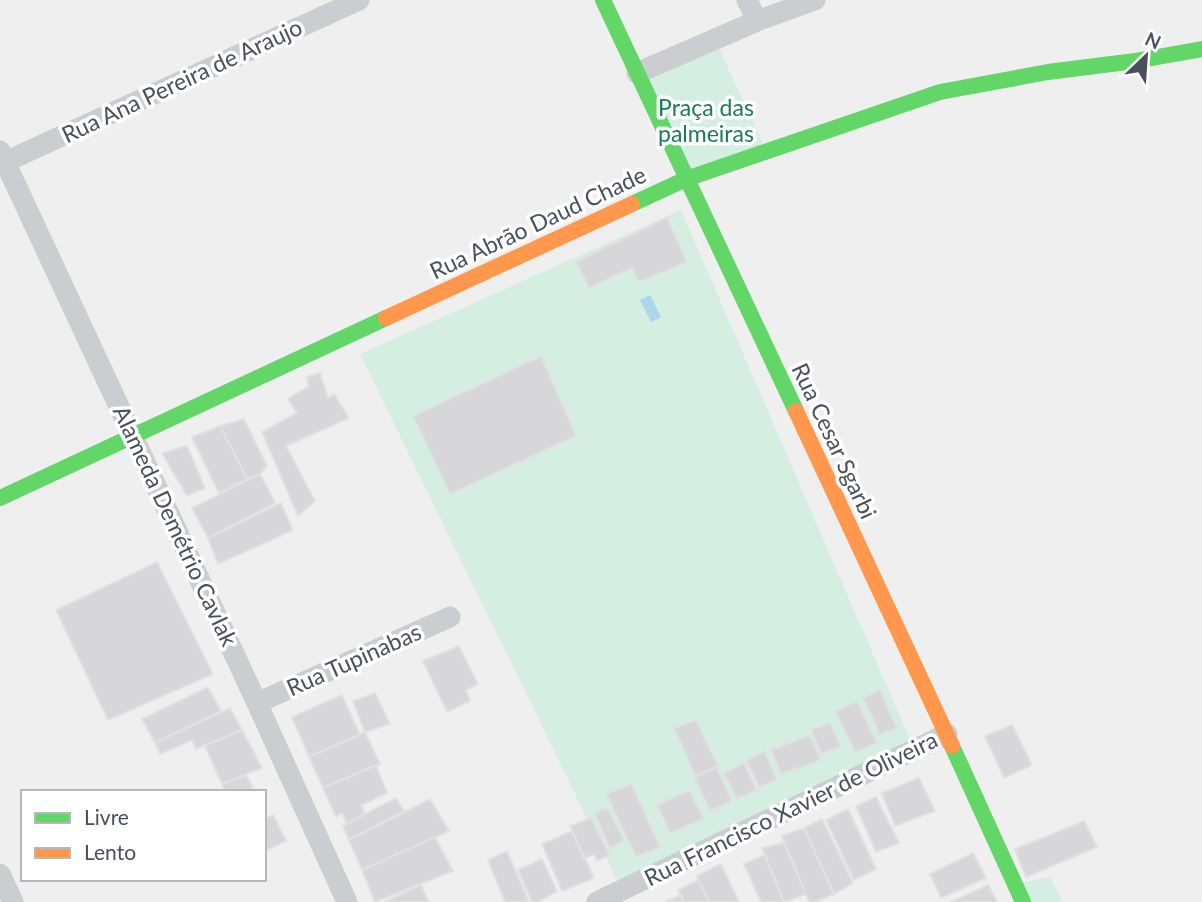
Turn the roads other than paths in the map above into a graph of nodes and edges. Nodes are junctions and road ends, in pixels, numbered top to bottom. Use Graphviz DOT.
graph roads {
  1 [pos="359,0"];
  2 [pos="603,0"];
  3 [pos="747,0"];
  4 [pos="815,0"];
  5 [pos="757,21"];
  6 [pos="1202,48"];
  7 [pos="637,73"];
  8 [pos="3,156"];
  9 [pos="687,179"];
  10 [pos="133,436"];
  11 [pos="0,498"];
  12 [pos="450,617"];
  13 [pos="257,703"];
  14 [pos="947,734"];
  15 [pos="0,874"];
  16 [pos="13,902"];
  17 [pos="347,902"];
  18 [pos="597,902"];
  19 [pos="1023,902"];
  1 -- 8 [label="street, Rua Ana Pereira de Araujo"];
  2 -- 7 [label="street, Rua Cesar Sgarbi"];
  3 -- 5 [label="street"];
  4 -- 5 [label="street"];
  5 -- 7 [label="street"];
  6 -- 9 [label="street, Rua Abrão Daud Chade"];
  7 -- 9 [label="street, Rua Cesar Sgarbi"];
  8 -- 10 [label="street, Alameda Demétrio Cavlak"];
  9 -- 10 [label="street, Rua Abrão Daud Chade"];
  9 -- 14 [label="street, Rua Cesar Sgarbi"];
  10 -- 11 [label="street, Rua Abrão Daud Chade"];
  10 -- 13 [label="street, Alameda Demétrio Cavlak"];
  12 -- 13 [label="street, Rua Tupinabas"];
  13 -- 17 [label="street, Alameda Demétrio Cavlak"];
  14 -- 18 [label="street, Rua Francisco Xavier de Oliveira"];
  14 -- 19 [label="street, Rua Cesar Sgarbi"];
  15 -- 16 [label="street"];
}
